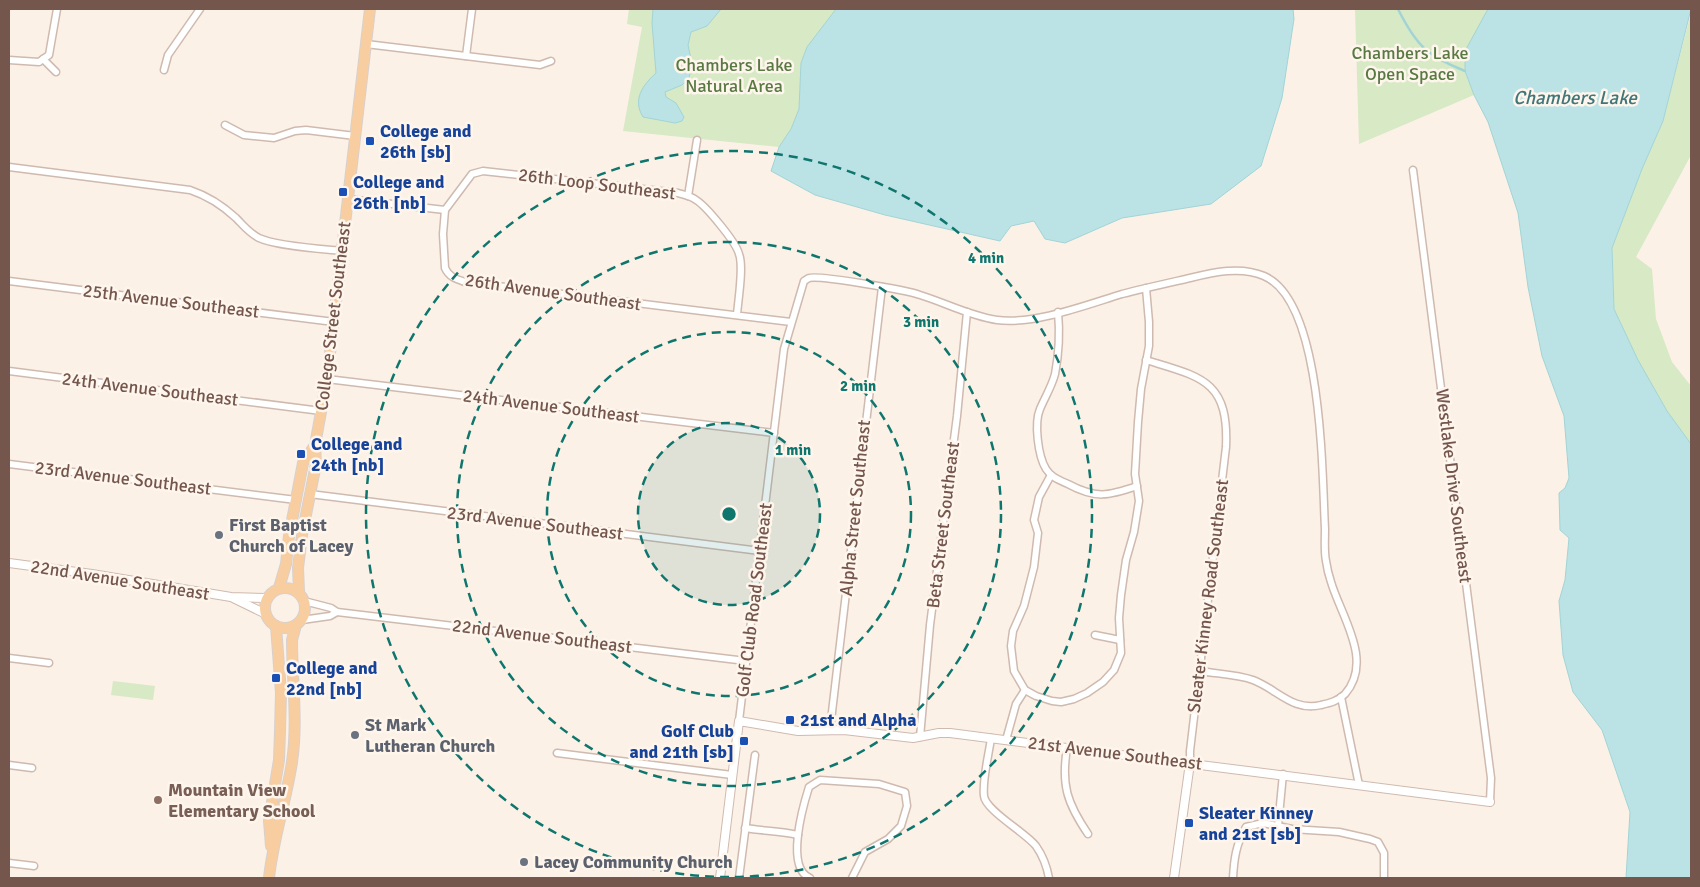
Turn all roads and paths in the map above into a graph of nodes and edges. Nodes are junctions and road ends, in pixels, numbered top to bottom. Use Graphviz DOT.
graph roads {
  1 [pos="57,9"];
  2 [pos="200,9"];
  3 [pos="370,9"];
  4 [pos="472,9"];
  5 [pos="366,44"];
  6 [pos="466,56"];
  7 [pos="9,60"];
  8 [pos="43,60"];
  9 [pos="551,61"];
  10 [pos="164,70"];
  11 [pos="56,72"];
  12 [pos="225,125"];
  13 [pos="356,136"];
  14 [pos="697,140"];
  15 [pos="9,167"];
  16 [pos="1413,170"];
  17 [pos="688,196"];
  18 [pos="348,199"];
  19 [pos="445,210"];
  20 [pos="342,251"];
  21 [pos="9,281"];
  22 [pos="882,287"];
  23 [pos="1146,288"];
  24 [pos="967,312"];
  25 [pos="1058,312"];
  26 [pos="737,315"];
  27 [pos="334,322"];
  28 [pos="792,322"];
  29 [pos="1146,360"];
  30 [pos="9,371"];
  31 [pos="327,379"];
  32 [pos="322,412"];
  33 [pos="774,434"];
  34 [pos="315,445"];
  35 [pos="9,464"];
  36 [pos="1051,475"];
  37 [pos="1137,486"];
  38 [pos="310,494"];
  39 [pos="296,500"];
  40 [pos="760,551"];
  41 [pos="9,563"];
  42 [pos="278,588"];
  43 [pos="302,596"];
  44 [pos="231,597"];
  45 [pos="268,598"];
  46 [pos="337,612"];
  47 [pos="266,614"];
  48 [pos="299,623"];
  49 [pos="276,626"];
  50 [pos="1095,635"];
  51 [pos="1120,640"];
  52 [pos="9,658"];
  53 [pos="746,661"];
  54 [pos="49,663"];
  55 [pos="1200,671"];
  56 [pos="1025,690"];
  57 [pos="1341,697"];
  58 [pos="739,721"];
  59 [pos="830,730"];
  60 [pos="920,737"];
  61 [pos="991,738"];
  62 [pos="1006,740"];
  63 [pos="1067,748"];
  64 [pos="557,752"];
  65 [pos="755,755"];
  66 [pos="1190,763"];
  67 [pos="9,765"];
  68 [pos="32,768"];
  69 [pos="1283,774"];
  70 [pos="732,775"];
  71 [pos="1359,785"];
  72 [pos="1490,802"];
  73 [pos="1278,826"];
  74 [pos="745,828"];
  75 [pos="1088,834"];
  76 [pos="798,835"];
  77 [pos="272,852"];
  78 [pos="9,863"];
  79 [pos="34,866"];
  80 [pos="269,878"];
  81 [pos="720,878"];
  82 [pos="739,878"];
  83 [pos="810,878"];
  84 [pos="852,878"];
  85 [pos="1048,878"];
  86 [pos="1174,878"];
  87 [pos="1233,878"];
  88 [pos="1384,878"];
  1 -- 8 [label="street"];
  2 -- 10 [label="street"];
  3 -- 5 [label="main road, College Street Southeast"];
  4 -- 6 [label="street"];
  5 -- 6 [label="street"];
  5 -- 13 [label="main road, College Street Southeast"];
  6 -- 9 [label="street"];
  7 -- 8 [label="street"];
  8 -- 11 [label="street"];
  12 -- 13 [label="street"];
  13 -- 18 [label="main road, College Street Southeast"];
  14 -- 17 [label="street"];
  15 -- 20 [label="street"];
  16 -- 72 [label="street, Westlake Drive Southeast"];
  17 -- 19 [label="street, 26th Loop Southeast"];
  17 -- 26 [label="street, 26th Loop Southeast"];
  18 -- 19 [label="street"];
  18 -- 20 [label="main road, College Street Southeast"];
  19 -- 26 [label="street, 26th Avenue Southeast"];
  20 -- 27 [label="main road, College Street Southeast"];
  21 -- 27 [label="street, 25th Avenue Southeast"];
  22 -- 24 [label="street"];
  22 -- 28 [label="street, Golf Club Road Southeast"];
  22 -- 59 [label="street, Alpha Street Southeast"];
  23 -- 25 [label="street"];
  23 -- 29 [label="street"];
  23 -- 57 [label="street"];
  24 -- 25 [label="street"];
  24 -- 60 [label="street, Beta Street Southeast"];
  25 -- 36 [label="street"];
  26 -- 28 [label="street, 26th Avenue Southeast"];
  27 -- 31 [label="main road, College Street Southeast"];
  28 -- 33 [label="street, Golf Club Road Southeast"];
  29 -- 37 [label="street"];
  29 -- 55 [label="street, Sleater Kinney Road Southeast"];
  30 -- 32 [label="street, 24th Avenue Southeast"];
  31 -- 32 [label="main road, College Street Southeast"];
  31 -- 33 [label="street, 24th Avenue Southeast"];
  32 -- 34 [label="main road, College Street Southeast"];
  33 -- 40 [label="street, Golf Club Road Southeast"];
  34 -- 38 [label="main road, College Street Southeast"];
  34 -- 39 [label="main road, College Street Southeast"];
  35 -- 39 [label="street, 23rd Avenue Southeast"];
  36 -- 37 [label="street"];
  36 -- 56 [label="street"];
  37 -- 51 [label="street"];
  38 -- 40 [label="street, 23rd Avenue Southeast"];
  38 -- 43 [label="main road, College Street Southeast"];
  39 -- 42 [label="main road, College Street Southeast"];
  40 -- 53 [label="street, Golf Club Road Southeast"];
  41 -- 44 [label="street, 22nd Avenue Southeast"];
  42 -- 43 [label="main road"];
  42 -- 45 [label="main road"];
  43 -- 46 [label="street, 22nd Avenue Southeast"];
  43 -- 48 [label="main road"];
  44 -- 45 [label="street, 22nd Avenue Southeast"];
  44 -- 47 [label="street, 22nd Avenue Southeast"];
  45 -- 47 [label="main road"];
  46 -- 48 [label="street, 22nd Avenue Southeast"];
  46 -- 53 [label="street, 22nd Avenue Southeast"];
  47 -- 49 [label="main road"];
  48 -- 49 [label="main road"];
  48 -- 77 [label="main road"];
  49 -- 77 [label="main road"];
  50 -- 51 [label="street"];
  51 -- 56 [label="street"];
  52 -- 54 [label="street"];
  53 -- 58 [label="street, Golf Club Road Southeast"];
  55 -- 57 [label="street"];
  55 -- 66 [label="street, Sleater Kinney Road Southeast"];
  56 -- 62 [label="street"];
  57 -- 71 [label="street"];
  58 -- 59 [label="street, 21st Avenue Southeast"];
  58 -- 70 [label="street, Golf Club Road Southeast"];
  59 -- 60 [label="street, 21st Avenue Southeast"];
  60 -- 61 [label="street, 21st Avenue Southeast"];
  61 -- 62 [label="street, 21st Avenue Southeast"];
  61 -- 85 [label="street"];
  62 -- 63 [label="street, 21st Avenue Southeast"];
  63 -- 66 [label="street, 21st Avenue Southeast"];
  63 -- 75 [label="street"];
  64 -- 70 [label="street"];
  65 -- 74 [label="street"];
  66 -- 69 [label="street, 21st Avenue Southeast"];
  66 -- 86 [label="street, Sleater Kinney Road Southeast"];
  67 -- 68 [label="street"];
  69 -- 71 [label="street, 21st Avenue Southeast"];
  69 -- 73 [label="street"];
  70 -- 81 [label="street, Golf Club Road Southeast"];
  71 -- 72 [label="street, 21st Avenue Southeast"];
  73 -- 87 [label="street"];
  73 -- 88 [label="street"];
  74 -- 76 [label="street"];
  74 -- 82 [label="street"];
  76 -- 83 [label="street"];
  76 -- 84 [label="street"];
  77 -- 80 [label="main road"];
  78 -- 79 [label="street"];
}
